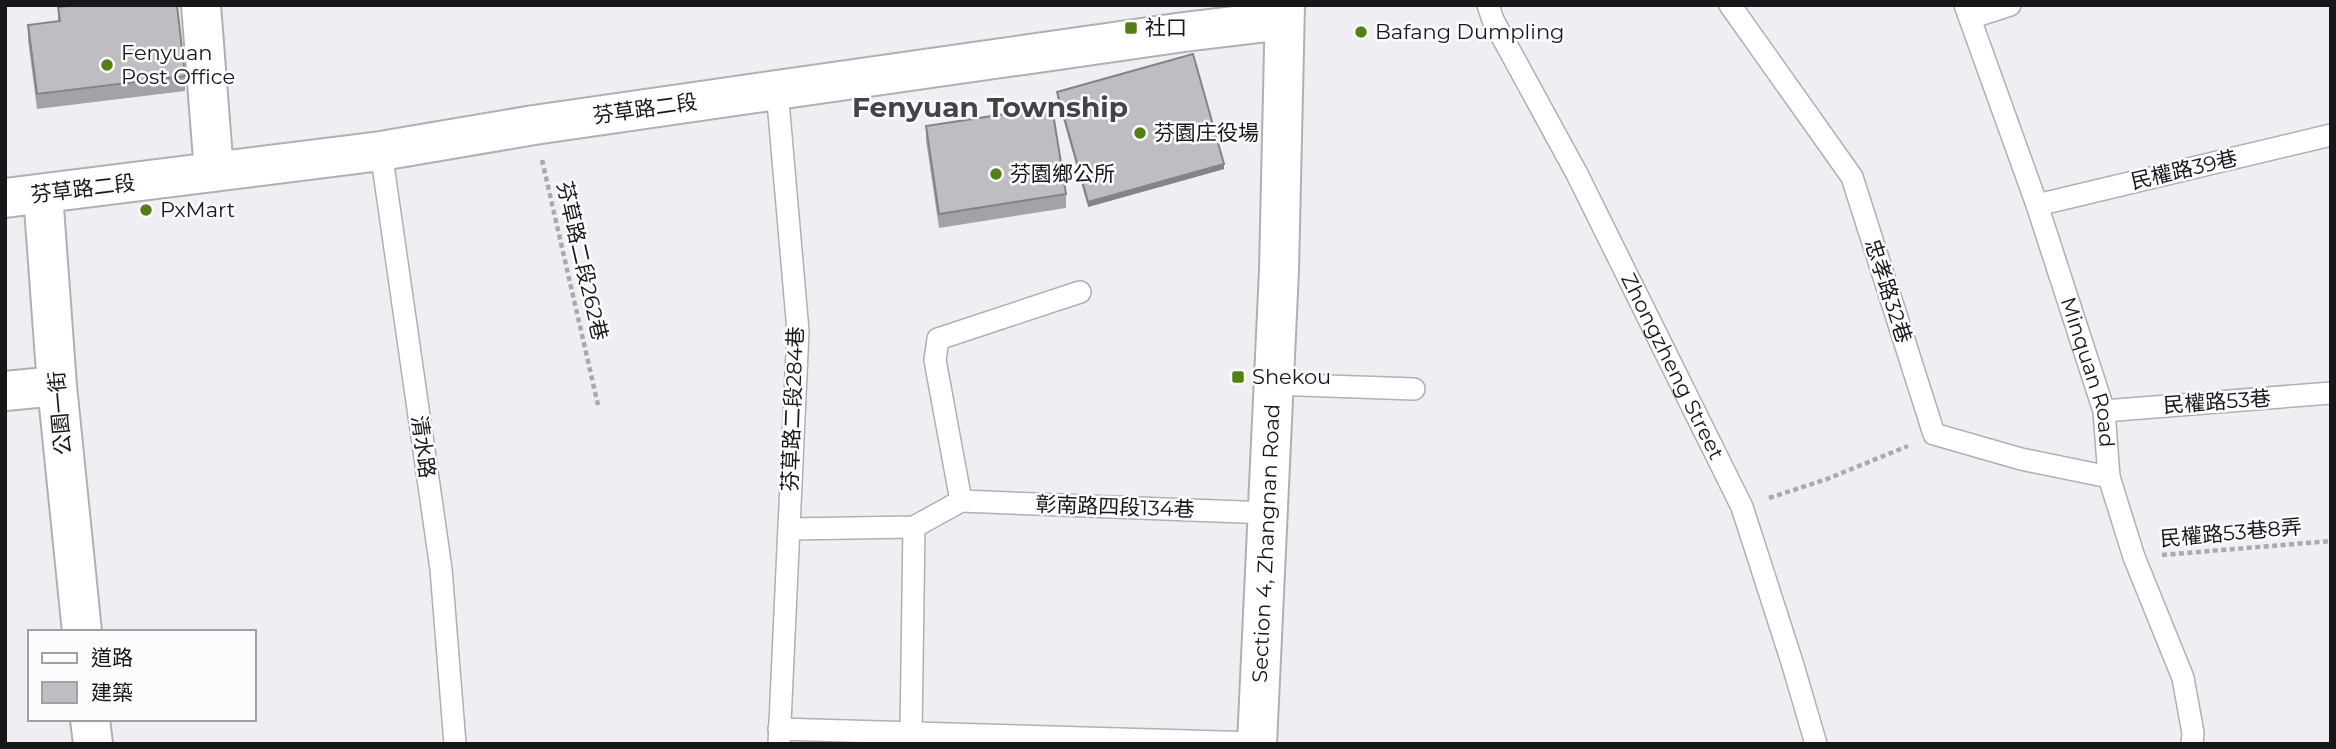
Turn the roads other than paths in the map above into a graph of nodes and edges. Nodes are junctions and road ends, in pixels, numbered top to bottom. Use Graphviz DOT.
graph roads {
  1 [pos="201,5"];
  2 [pos="1488,5"];
  3 [pos="1730,5"];
  4 [pos="2010,5"];
  5 [pos="1967,12"];
  6 [pos="1285,13"];
  7 [pos="778,90"];
  8 [pos="2331,135"];
  9 [pos="381,151"];
  10 [pos="214,172"];
  11 [pos="43,194"];
  12 [pos="5,198"];
  13 [pos="2037,205"];
  14 [pos="1080,292"];
  15 [pos="1272,384"];
  16 [pos="57,386"];
  17 [pos="1414,389"];
  18 [pos="5,391"];
  19 [pos="2331,393"];
  20 [pos="2104,411"];
  21 [pos="2109,477"];
  22 [pos="961,501"];
  23 [pos="1268,513"];
  24 [pos="914,527"];
  25 [pos="789,529"];
  26 [pos="82,630"];
  27 [pos="90,721"];
  28 [pos="911,733"];
  29 [pos="779,736"];
  30 [pos="93,744"];
  31 [pos="455,744"];
  32 [pos="1257,744"];
  33 [pos="1816,744"];
  34 [pos="2192,744"];
  1 -- 10 [label="street"];
  2 -- 33 [label="lane, Zhongzheng Street"];
  3 -- 21 [label="lane, 忠孝路32巷"];
  4 -- 5 [label="lane"];
  5 -- 13 [label="lane, Minquan Road"];
  6 -- 7 [label="street, 芬草路二段"];
  6 -- 15 [label="street, Section 4, Zhangnan Road"];
  7 -- 9 [label="street, 芬草路二段"];
  7 -- 25 [label="lane, 芬草路二段284巷"];
  8 -- 13 [label="lane, 民權路39巷"];
  9 -- 10 [label="street, 芬草路二段"];
  9 -- 31 [label="lane, 清水路"];
  10 -- 11 [label="street, 芬草路二段"];
  11 -- 12 [label="street, 芬草路二段"];
  11 -- 16 [label="street, 公園一街"];
  13 -- 20 [label="lane, Minquan Road"];
  14 -- 22 [label="lane"];
  15 -- 17 [label="lane"];
  15 -- 23 [label="street, Section 4, Zhangnan Road"];
  16 -- 18 [label="street"];
  16 -- 26 [label="street, 公園一街"];
  19 -- 20 [label="lane, 民權路53巷"];
  20 -- 21 [label="lane, Minquan Road"];
  21 -- 34 [label="lane, Minquan Road"];
  22 -- 23 [label="lane, 彰南路四段134巷"];
  22 -- 24 [label="lane"];
  23 -- 32 [label="street, Section 4, Zhangnan Road"];
  24 -- 25 [label="lane"];
  24 -- 28 [label="lane"];
  25 -- 29 [label="lane, 芬草路二段284巷"];
  27 -- 30 [label="street"];
  28 -- 29 [label="lane"];
  28 -- 32 [label="lane"];
}
